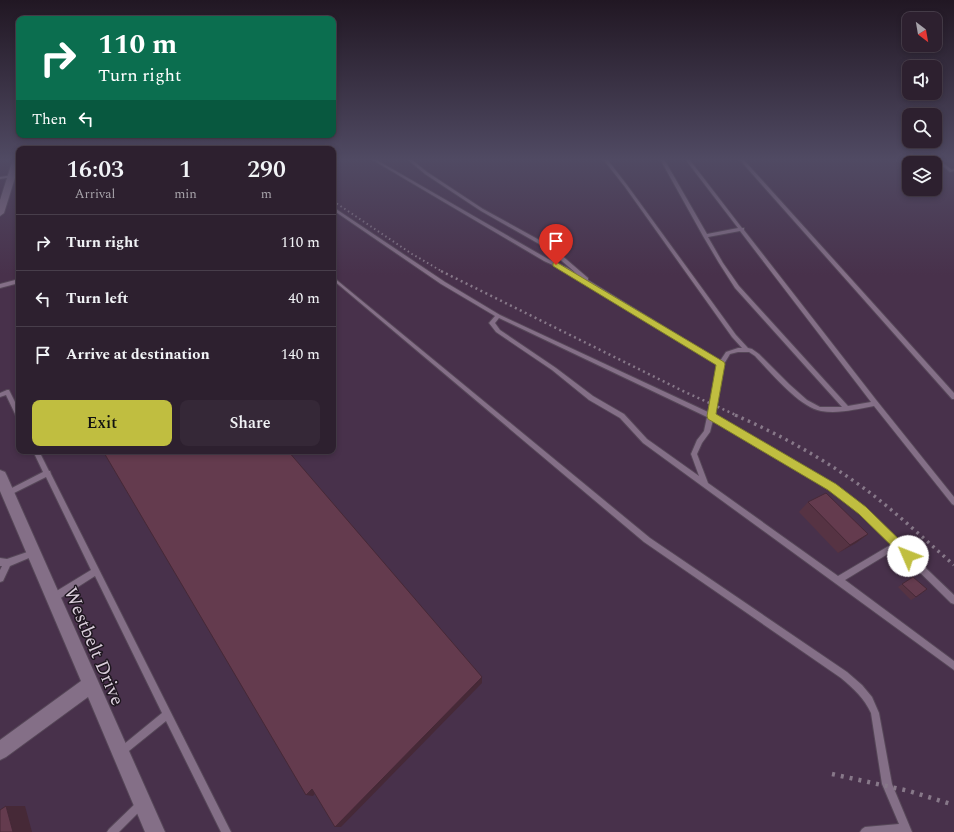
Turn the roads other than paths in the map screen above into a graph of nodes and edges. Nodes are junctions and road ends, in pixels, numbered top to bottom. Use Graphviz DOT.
graph roads {
  1 [pos="2,198"];
  2 [pos="440,198"];
  3 [pos="464,198"];
  4 [pos="635,198"];
  5 [pos="684,198"];
  6 [pos="718,198"];
  7 [pos="775,198"];
  8 [pos="336,210"];
  9 [pos="0,213"];
  10 [pos="742,229"];
  11 [pos="705,236"];
  12 [pos="336,281"];
  13 [pos="16,282"];
  14 [pos="0,286"];
  15 [pos="597,288"];
  16 [pos="498,316"];
  17 [pos="746,349"];
  18 [pos="721,364"];
  19 [pos="0,395"];
  20 [pos="954,397"];
  21 [pos="875,403"];
  22 [pos="846,407"];
  23 [pos="16,410"];
  24 [pos="711,416"];
  25 [pos="38,454"];
  26 [pos="48,473"];
  27 [pos="0,476"];
  28 [pos="705,484"];
  29 [pos="8,494"];
  30 [pos="954,502"];
  31 [pos="897,545"];
  32 [pos="33,553"];
  33 [pos="4,563"];
  34 [pos="96,571"];
  35 [pos="0,578"];
  36 [pos="838,580"];
  37 [pos="52,598"];
  38 [pos="954,600"];
  39 [pos="954,666"];
  40 [pos="90,685"];
  41 [pos="167,714"];
  42 [pos="0,751"];
  43 [pos="120,752"];
  44 [pos="142,803"];
  45 [pos="907,830"];
  46 [pos="112,832"];
  47 [pos="155,832"];
  48 [pos="226,832"];
  49 [pos="865,832"];
  1 -- 9 [label="street"];
  2 -- 15 [label="lane"];
  3 -- 15 [label="lane"];
  4 -- 17 [label="lane"];
  5 -- 11 [label="lane"];
  6 -- 10 [label="lane"];
  7 -- 20 [label="lane"];
  8 -- 16 [label="lane"];
  10 -- 11 [label="lane"];
  10 -- 21 [label="lane"];
  11 -- 22 [label="lane"];
  12 -- 45 [label="lane"];
  13 -- 14 [label="lane"];
  15 -- 18 [label="lane"];
  16 -- 24 [label="lane"];
  16 -- 28 [label="lane"];
  17 -- 18 [label="lane"];
  17 -- 22 [label="lane"];
  18 -- 24 [label="lane"];
  19 -- 23 [label="lane"];
  21 -- 22 [label="lane"];
  21 -- 30 [label="lane"];
  24 -- 28 [label="lane"];
  24 -- 31 [label="lane"];
  25 -- 26 [label="lane"];
  26 -- 29 [label="lane"];
  26 -- 34 [label="lane"];
  27 -- 29 [label="street, Westbelt Drive"];
  28 -- 36 [label="lane"];
  29 -- 32 [label="street, Westbelt Drive"];
  31 -- 36 [label="lane"];
  31 -- 38 [label="lane"];
  32 -- 33 [label="lane"];
  32 -- 37 [label="street, Westbelt Drive"];
  33 -- 35 [label="lane"];
  34 -- 37 [label="lane"];
  34 -- 41 [label="lane"];
  36 -- 39 [label="lane"];
  37 -- 40 [label="street, Westbelt Drive"];
  40 -- 42 [label="street"];
  40 -- 43 [label="street, Westbelt Drive"];
  41 -- 43 [label="lane"];
  41 -- 48 [label="lane"];
  43 -- 44 [label="street, Westbelt Drive"];
  44 -- 46 [label="lane"];
  44 -- 47 [label="street, Westbelt Drive"];
  45 -- 49 [label="lane"];
}
